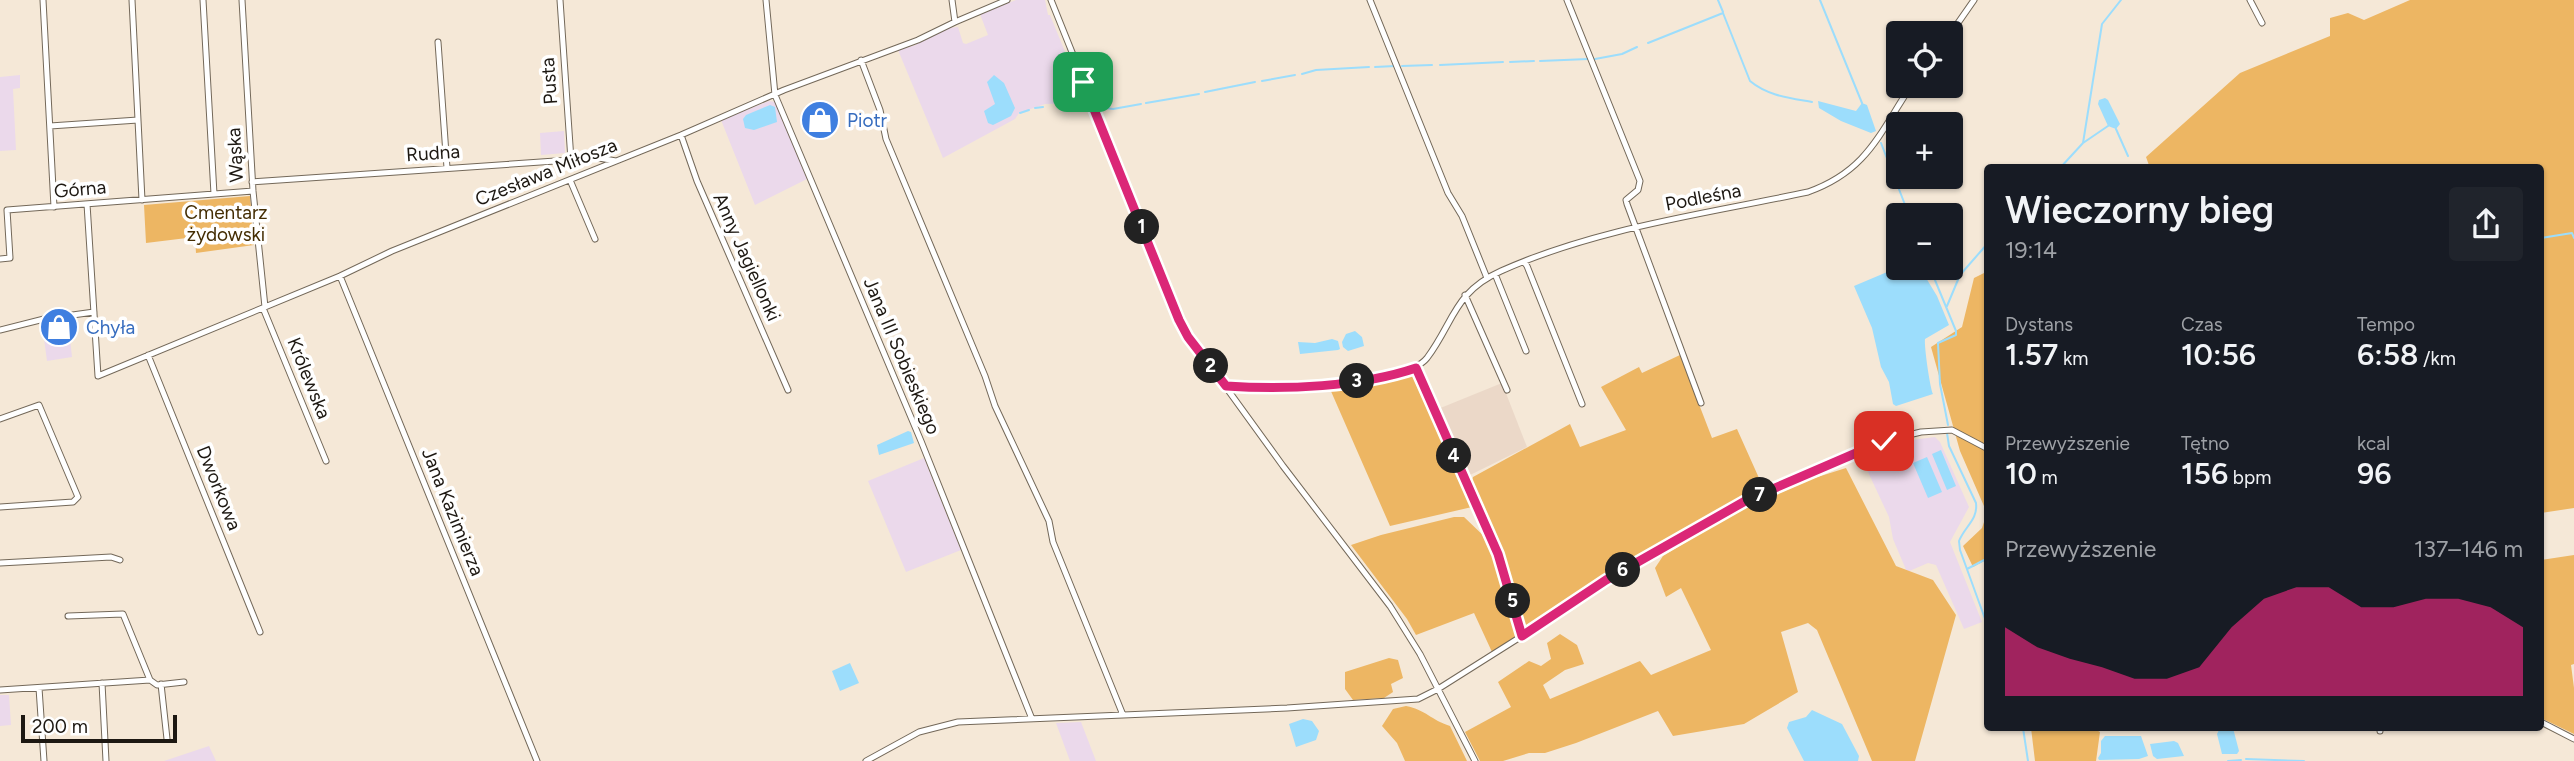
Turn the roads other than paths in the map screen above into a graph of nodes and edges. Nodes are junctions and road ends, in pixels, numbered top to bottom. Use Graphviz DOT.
graph roads {
  1 [pos="43,0"];
  2 [pos="132,0"];
  3 [pos="203,0"];
  4 [pos="242,0"];
  5 [pos="560,0"];
  6 [pos="766,0"];
  7 [pos="952,0"];
  8 [pos="1007,0"];
  9 [pos="1051,0"];
  10 [pos="1370,0"];
  11 [pos="1567,0"];
  12 [pos="1974,0"];
  13 [pos="2250,0"];
  14 [pos="1959,21"];
  15 [pos="955,22"];
  16 [pos="2262,23"];
  17 [pos="438,42"];
  18 [pos="860,60"];
  19 [pos="775,95"];
  20 [pos="1903,98"];
  21 [pos="138,120"];
  22 [pos="50,126"];
  23 [pos="681,135"];
  24 [pos="571,160"];
  25 [pos="616,160"];
  26 [pos="447,168"];
  27 [pos="570,180"];
  28 [pos="253,182"];
  29 [pos="253,191"];
  30 [pos="214,194"];
  31 [pos="142,200"];
  32 [pos="87,204"];
  33 [pos="0,205"];
  34 [pos="54,207"];
  35 [pos="7,210"];
  36 [pos="1633,227"];
  37 [pos="595,239"];
  38 [pos="0,259"];
  39 [pos="1524,262"];
  40 [pos="1495,274"];
  41 [pos="340,276"];
  42 [pos="1487,278"];
  43 [pos="1465,295"];
  44 [pos="264,307"];
  45 [pos="94,312"];
  46 [pos="0,330"];
  47 [pos="1526,351"];
  48 [pos="148,355"];
  49 [pos="1416,368"];
  50 [pos="1226,386"];
  51 [pos="788,390"];
  52 [pos="1507,390"];
  53 [pos="1701,403"];
  54 [pos="1583,404"];
  55 [pos="0,419"];
  56 [pos="1984,447"];
  57 [pos="326,461"];
  58 [pos="0,506"];
  59 [pos="120,560"];
  60 [pos="0,563"];
  61 [pos="68,617"];
  62 [pos="260,632"];
  63 [pos="1522,636"];
  64 [pos="150,680"];
  65 [pos="184,682"];
  66 [pos="102,683"];
  67 [pos="161,684"];
  68 [pos="39,688"];
  69 [pos="1438,689"];
  70 [pos="0,690"];
  71 [pos="1123,715"];
  72 [pos="1032,719"];
  73 [pos="2544,724"];
  74 [pos="167,739"];
  75 [pos="2574,739"];
  76 [pos="44,761"];
  77 [pos="106,761"];
  78 [pos="537,761"];
  79 [pos="866,761"];
  80 [pos="1475,761"];
  1 -- 22 [label="street"];
  2 -- 21 [label="street"];
  3 -- 30 [label="street"];
  4 -- 28 [label="street, Wąska"];
  5 -- 24 [label="street, Pusta"];
  6 -- 19 [label="street, Jana III Sobieskiego"];
  7 -- 15 [label="street"];
  8 -- 15 [label="street, Czesława Miłosza"];
  9 -- 50 [label="street"];
  10 -- 42 [label="street"];
  11 -- 36 [label="street"];
  12 -- 14 [label="street"];
  13 -- 16 [label="street"];
  15 -- 18 [label="street, Czesława Miłosza"];
  17 -- 26 [label="street"];
  18 -- 19 [label="street, Czesława Miłosza"];
  18 -- 71 [label="street"];
  19 -- 23 [label="street, Czesława Miłosza"];
  19 -- 72 [label="street, Jana III Sobieskiego"];
  20 -- 36 [label="street, Podleśna"];
  21 -- 22 [label="street"];
  21 -- 31 [label="street"];
  22 -- 34 [label="street"];
  23 -- 25 [label="street, Czesława Miłosza"];
  23 -- 51 [label="street, Anny Jagiellonki"];
  24 -- 25 [label="street, Rudna"];
  24 -- 26 [label="street, Rudna"];
  25 -- 27 [label="street, Czesława Miłosza"];
  26 -- 28 [label="street, Rudna"];
  27 -- 37 [label="street"];
  27 -- 41 [label="street, Czesława Miłosza"];
  28 -- 29 [label="street, Wąska"];
  29 -- 30 [label="street"];
  29 -- 44 [label="street, Wąska"];
  30 -- 31 [label="street, Górna"];
  31 -- 32 [label="street, Górna"];
  32 -- 34 [label="street, Górna"];
  32 -- 45 [label="street"];
  33 -- 35 [label="street"];
  34 -- 35 [label="street, Górna"];
  35 -- 38 [label="street"];
  36 -- 39 [label="street, Podleśna"];
  36 -- 53 [label="street"];
  39 -- 40 [label="street, Podleśna"];
  39 -- 54 [label="street"];
  40 -- 42 [label="street, Podleśna"];
  40 -- 47 [label="street"];
  41 -- 44 [label="street, Czesława Miłosza"];
  41 -- 78 [label="street, Jana Kazimierza"];
  42 -- 43 [label="street, Podleśna"];
  43 -- 49 [label="street, Podleśna"];
  43 -- 52 [label="street"];
  44 -- 48 [label="street, Czesława Miłosza"];
  44 -- 57 [label="street, Królewska"];
  45 -- 46 [label="street"];
  45 -- 48 [label="street, Czesława Miłosza"];
  48 -- 62 [label="street, Dworkowa"];
  49 -- 50 [label="street"];
  49 -- 63 [label="street"];
  50 -- 69 [label="street"];
  55 -- 58 [label="street"];
  56 -- 63 [label="street"];
  59 -- 60 [label="street"];
  61 -- 64 [label="street"];
  63 -- 69 [label="street"];
  64 -- 66 [label="street"];
  64 -- 67 [label="street"];
  65 -- 67 [label="street"];
  66 -- 68 [label="street"];
  66 -- 77 [label="street"];
  67 -- 74 [label="street"];
  68 -- 70 [label="street"];
  68 -- 76 [label="street"];
  69 -- 71 [label="street"];
  69 -- 80 [label="street"];
  71 -- 72 [label="street"];
  72 -- 79 [label="street"];
  73 -- 75 [label="street"];
}
